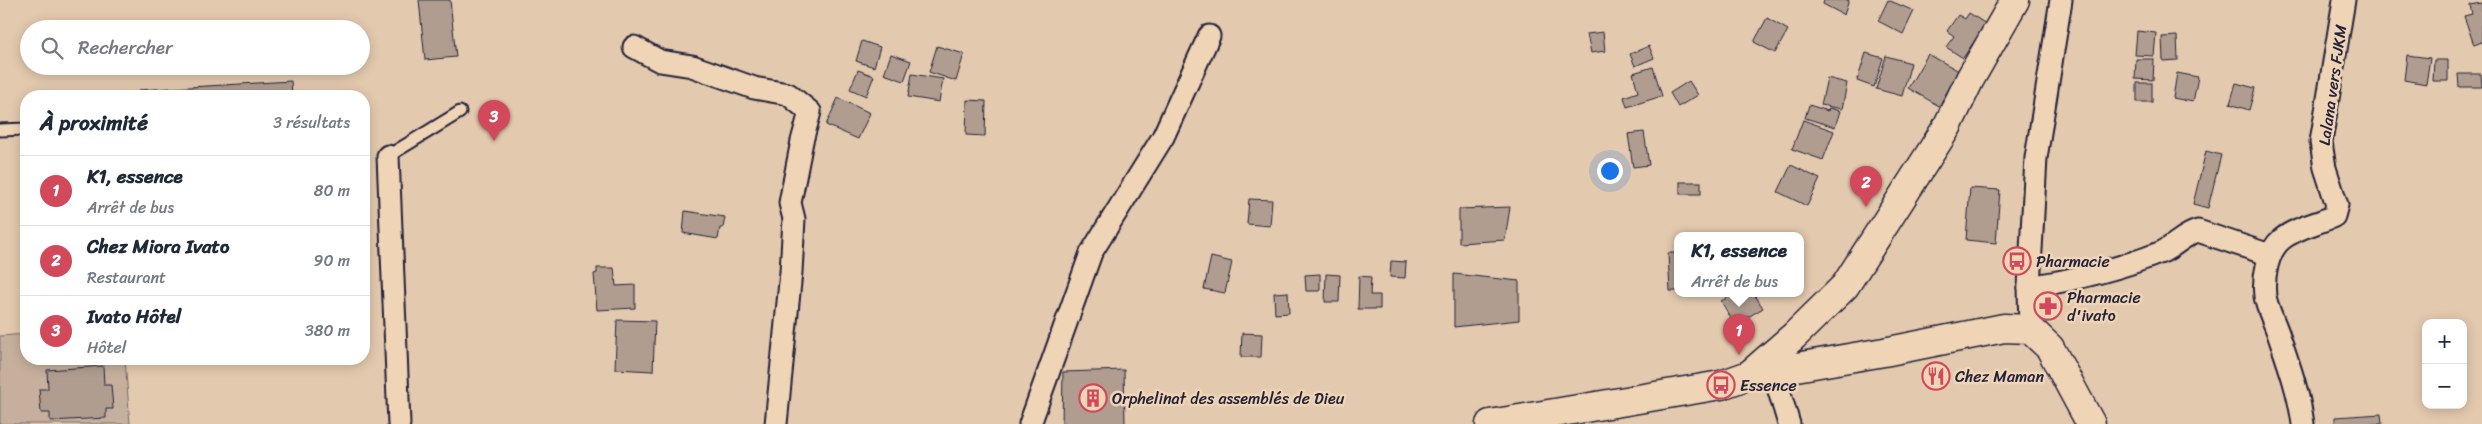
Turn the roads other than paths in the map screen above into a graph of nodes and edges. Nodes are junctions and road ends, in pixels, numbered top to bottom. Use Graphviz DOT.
graph roads {
  1 [pos="2015,0"];
  2 [pos="2061,0"];
  3 [pos="2344,0"];
  4 [pos="1209,36"];
  5 [pos="634,47"];
  6 [pos="460,112"];
  7 [pos="20,129"];
  8 [pos="0,130"];
  9 [pos="388,156"];
  10 [pos="2270,255"];
  11 [pos="2029,287"];
  12 [pos="2030,329"];
  13 [pos="1761,373"];
  14 [pos="2086,422"];
  15 [pos="399,424"];
  16 [pos="776,424"];
  17 [pos="1030,424"];
  18 [pos="1490,424"];
  19 [pos="1790,424"];
  20 [pos="2303,424"];
  1 -- 13 [label="street"];
  2 -- 11 [label="street"];
  3 -- 10 [label="street, Lalana vers FJKM"];
  4 -- 17 [label="street"];
  5 -- 16 [label="street"];
  6 -- 9 [label="lane"];
  7 -- 8 [label="lane"];
  9 -- 15 [label="street"];
  10 -- 11 [label="street"];
  10 -- 20 [label="street, Lalana vers FJKM"];
  11 -- 12 [label="street"];
  12 -- 13 [label="street"];
  12 -- 14 [label="street"];
  13 -- 18 [label="street"];
  13 -- 19 [label="street"];
}
